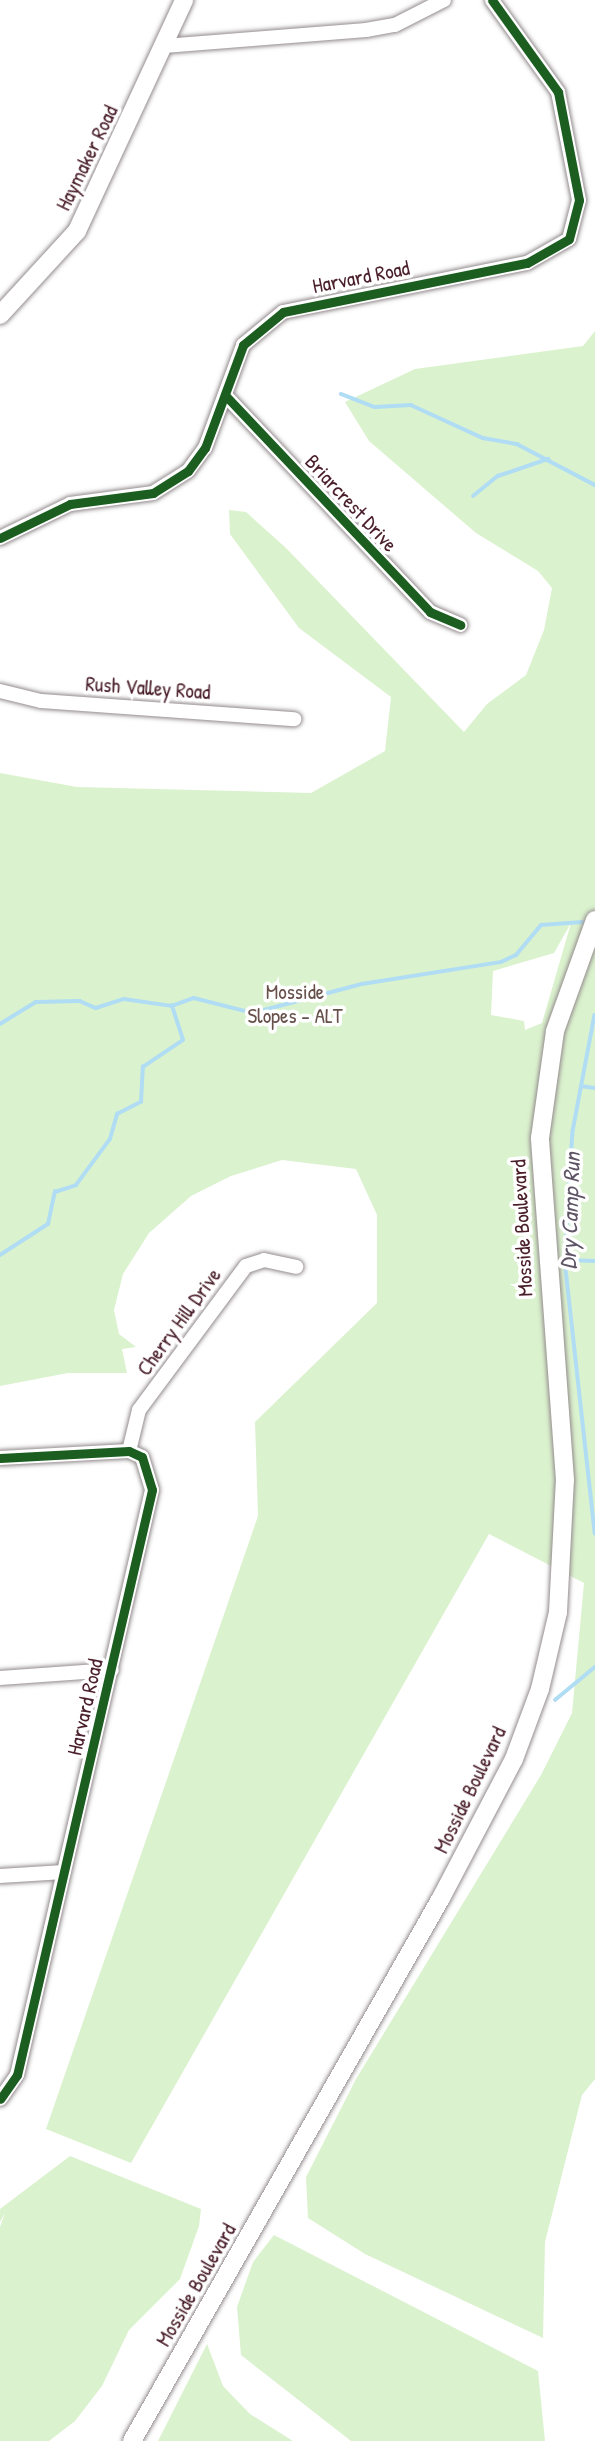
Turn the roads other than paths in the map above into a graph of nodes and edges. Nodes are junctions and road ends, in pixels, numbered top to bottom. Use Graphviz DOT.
graph roads {
  1 [pos="184,0"];
  2 [pos="444,0"];
  3 [pos="492,0"];
  4 [pos="164,46"];
  5 [pos="0,315"];
  6 [pos="225,395"];
  7 [pos="0,538"];
  8 [pos="460,625"];
  9 [pos="0,691"];
  10 [pos="294,719"];
  11 [pos="595,920"];
  12 [pos="296,1267"];
  13 [pos="129,1451"];
  14 [pos="0,1458"];
  15 [pos="112,1670"];
  16 [pos="0,1678"];
  17 [pos="65,1872"];
  18 [pos="0,1876"];
  19 [pos="0,2099"];
  20 [pos="132,2441"];
  1 -- 4 [label="main road, Haymaker Road"];
  2 -- 4 [label="street"];
  3 -- 6 [label="street, Harvard Road"];
  4 -- 5 [label="main road, Haymaker Road"];
  6 -- 7 [label="street, Harvard Road"];
  6 -- 8 [label="street, Briarcrest Drive"];
  9 -- 10 [label="street, Rush Valley Road"];
  11 -- 20 [label="main road, Mosside Boulevard"];
  12 -- 13 [label="street, Cherry Hill Drive"];
  13 -- 14 [label="street"];
  13 -- 15 [label="street, Harvard Road"];
  15 -- 16 [label="street"];
  15 -- 17 [label="street, Harvard Road"];
  17 -- 18 [label="street"];
  17 -- 19 [label="street, Harvard Road"];
}
